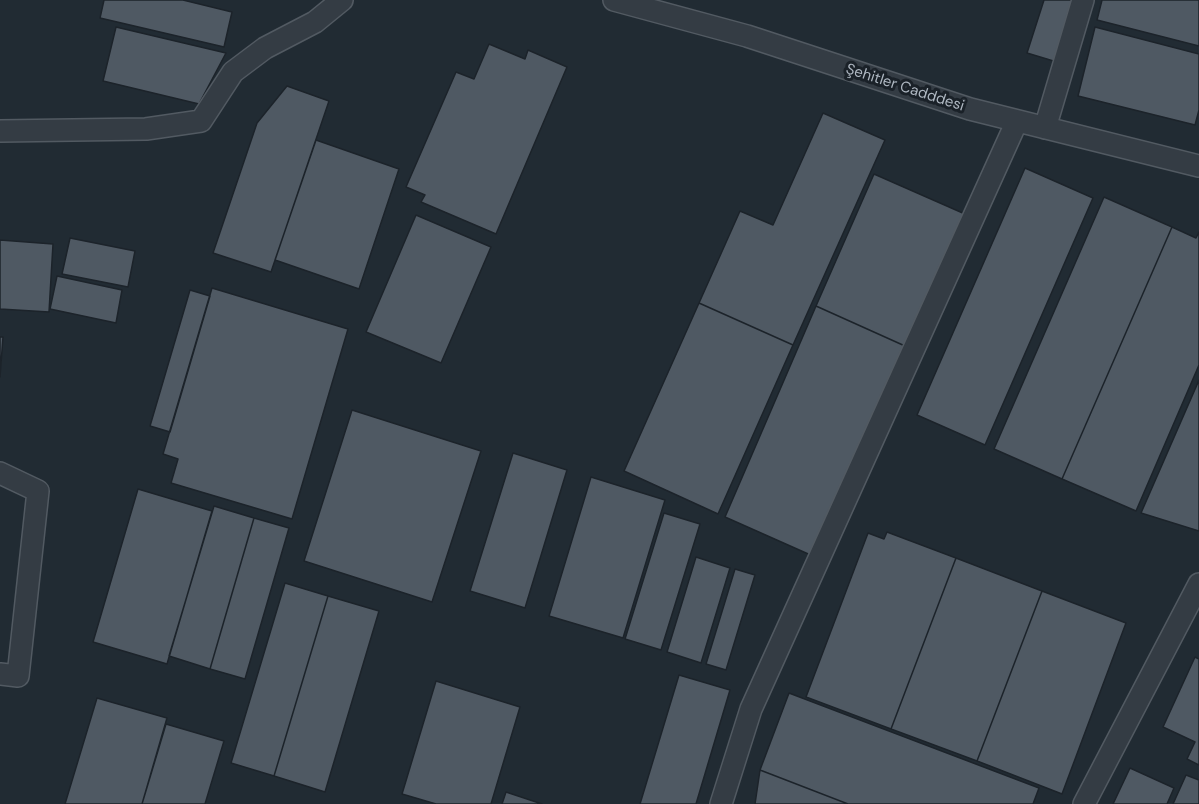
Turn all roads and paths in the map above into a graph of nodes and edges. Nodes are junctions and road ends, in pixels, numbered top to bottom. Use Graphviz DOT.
graph roads {
  1 [pos="342,0"];
  2 [pos="615,0"];
  3 [pos="1083,0"];
  4 [pos="1017,121"];
  5 [pos="1045,128"];
  6 [pos="0,131"];
  7 [pos="1199,166"];
  8 [pos="0,473"];
  9 [pos="1199,584"];
  10 [pos="0,674"];
  11 [pos="721,804"];
  12 [pos="1084,804"];
  1 -- 6 [label="street"];
  2 -- 4 [label="street, Şehitler Cadddesi"];
  3 -- 5 [label="street"];
  4 -- 5 [label="street, Şehitler Cadddesi"];
  4 -- 11 [label="street"];
  5 -- 7 [label="street, Şehitler Cadddesi"];
  8 -- 10 [label="street"];
  9 -- 12 [label="street"];
}
